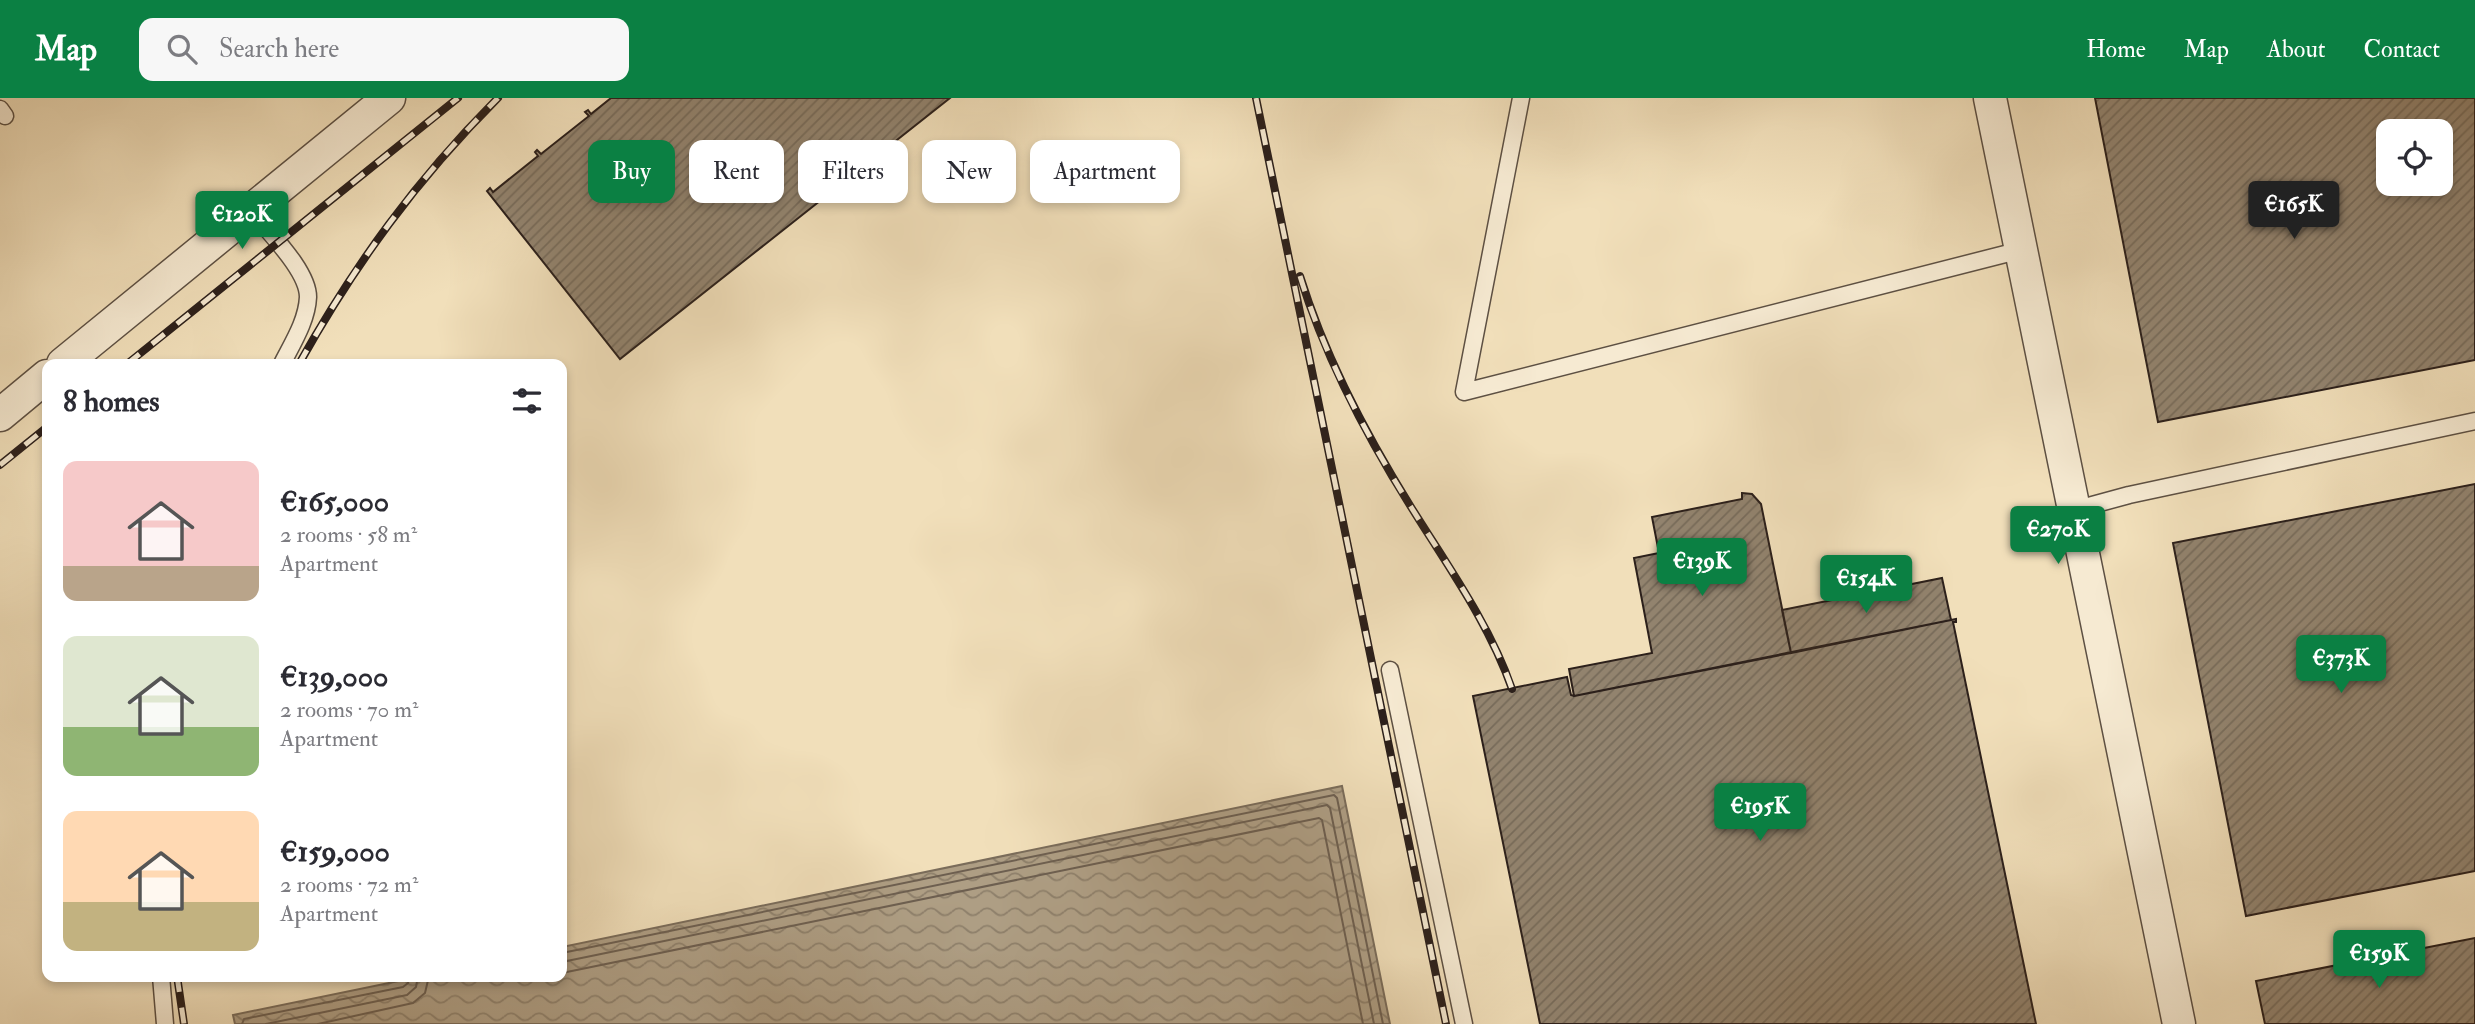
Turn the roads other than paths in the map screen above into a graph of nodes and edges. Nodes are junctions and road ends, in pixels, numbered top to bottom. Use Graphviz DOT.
graph roads {
  1 [pos="389,98"];
  2 [pos="1521,98"];
  3 [pos="1990,98"];
  4 [pos="251,211"];
  5 [pos="2021,250"];
  6 [pos="68,359"];
  7 [pos="284,359"];
  8 [pos="42,380"];
  9 [pos="0,415"];
  10 [pos="2475,421"];
  11 [pos="2074,510"];
  12 [pos="1390,670"];
  13 [pos="162,982"];
  14 [pos="165,1024"];
  15 [pos="1464,1024"];
  16 [pos="2179,1024"];
  1 -- 4 [label="street"];
  2 -- 5 [label="lane"];
  3 -- 5 [label="street"];
  4 -- 6 [label="street"];
  4 -- 7 [label="lane"];
  5 -- 11 [label="street"];
  8 -- 9 [label="street"];
  10 -- 11 [label="lane"];
  11 -- 16 [label="street"];
  12 -- 15 [label="lane"];
  13 -- 14 [label="lane"];
}
